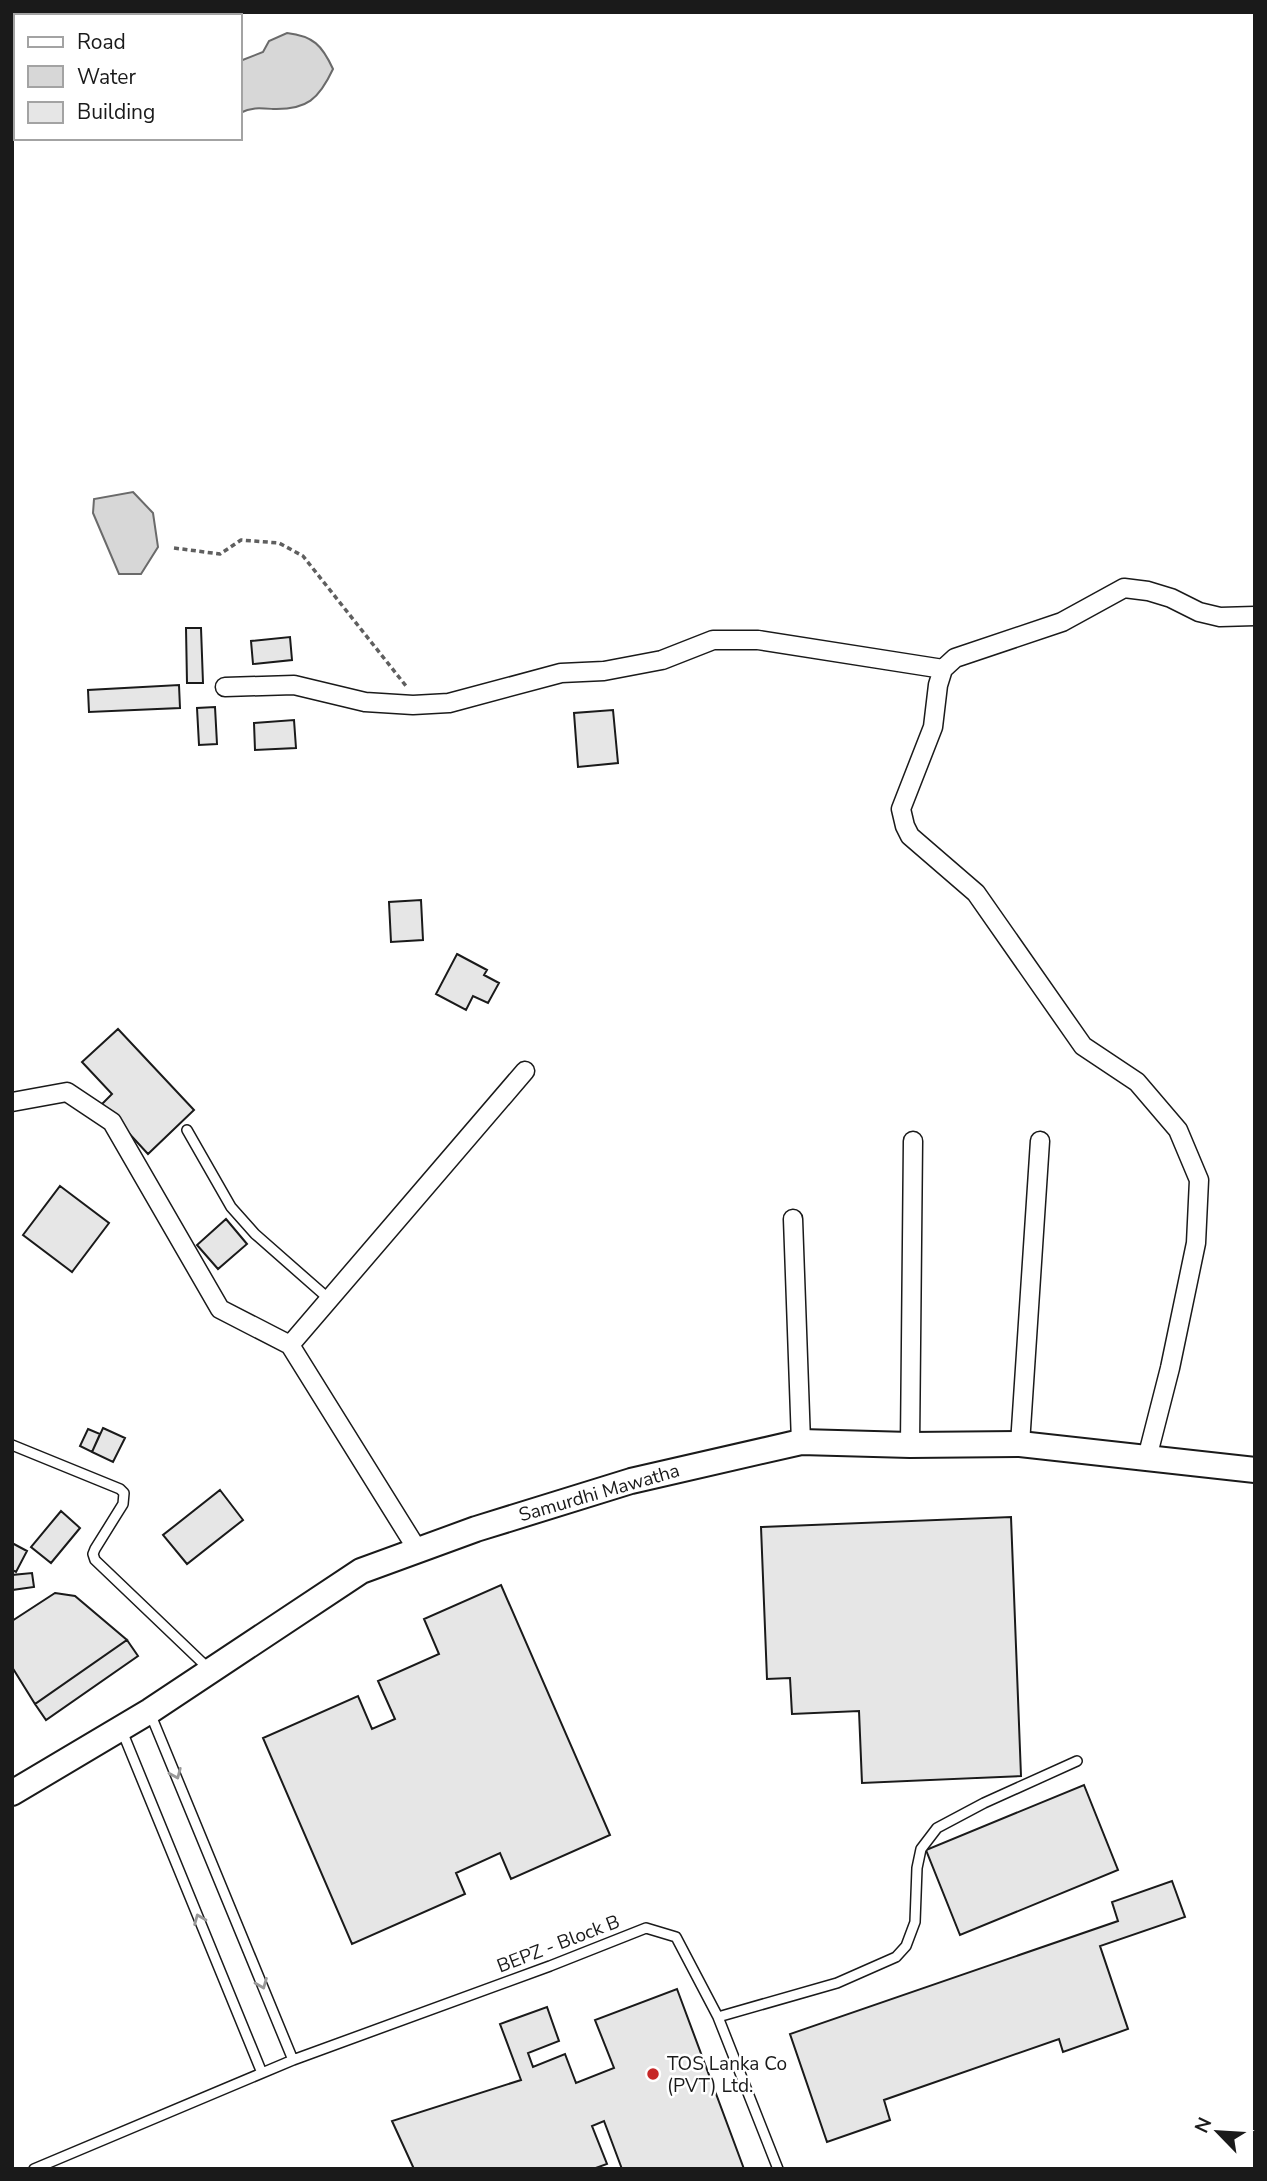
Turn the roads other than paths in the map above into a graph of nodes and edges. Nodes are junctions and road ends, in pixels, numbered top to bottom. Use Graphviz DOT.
graph roads {
  1 [pos="1255,616"];
  2 [pos="943,669"];
  3 [pos="225,687"];
  4 [pos="525,1071"];
  5 [pos="12,1102"];
  6 [pos="187,1130"];
  7 [pos="913,1140"];
  8 [pos="1040,1141"];
  9 [pos="793,1219"];
  10 [pos="330,1299"];
  11 [pos="290,1345"];
  12 [pos="802,1442"];
  13 [pos="1020,1444"];
  14 [pos="910,1445"];
  15 [pos="12,1446"];
  16 [pos="1147,1458"];
  17 [pos="1255,1470"];
  18 [pos="417,1549"];
  19 [pos="211,1671"];
  20 [pos="149,1711"];
  21 [pos="121,1728"];
  22 [pos="1077,1761"];
  23 [pos="12,1793"];
  24 [pos="718,2017"];
  25 [pos="293,2060"];
  26 [pos="262,2073"];
  27 [pos="34,2169"];
  28 [pos="778,2169"];
  1 -- 2 [label="street"];
  2 -- 3 [label="street"];
  2 -- 16 [label="street"];
  4 -- 10 [label="street"];
  5 -- 11 [label="street"];
  6 -- 10 [label="lane"];
  7 -- 14 [label="street"];
  8 -- 13 [label="street"];
  9 -- 12 [label="street"];
  10 -- 11 [label="street"];
  11 -- 18 [label="street"];
  12 -- 14 [label="main road, Samurdhi Mawatha"];
  12 -- 18 [label="main road, Samurdhi Mawatha"];
  13 -- 14 [label="main road, Samurdhi Mawatha"];
  13 -- 16 [label="main road, Samurdhi Mawatha"];
  15 -- 19 [label="lane"];
  16 -- 17 [label="main road, Samurdhi Mawatha"];
  18 -- 19 [label="main road, Samurdhi Mawatha"];
  19 -- 20 [label="main road, Samurdhi Mawatha"];
  20 -- 21 [label="main road, Samurdhi Mawatha"];
  20 -- 25 [label="lane, one-way"];
  21 -- 23 [label="main road, Samurdhi Mawatha"];
  26 -- 21 [label="lane, one-way"];
  22 -- 24 [label="lane"];
  24 -- 25 [label="lane, BEPZ - Block B"];
  24 -- 28 [label="lane, BEPZ - Block B"];
  25 -- 26 [label="lane, BEPZ - Block B"];
  26 -- 27 [label="lane, BEPZ - Block B"];
}
